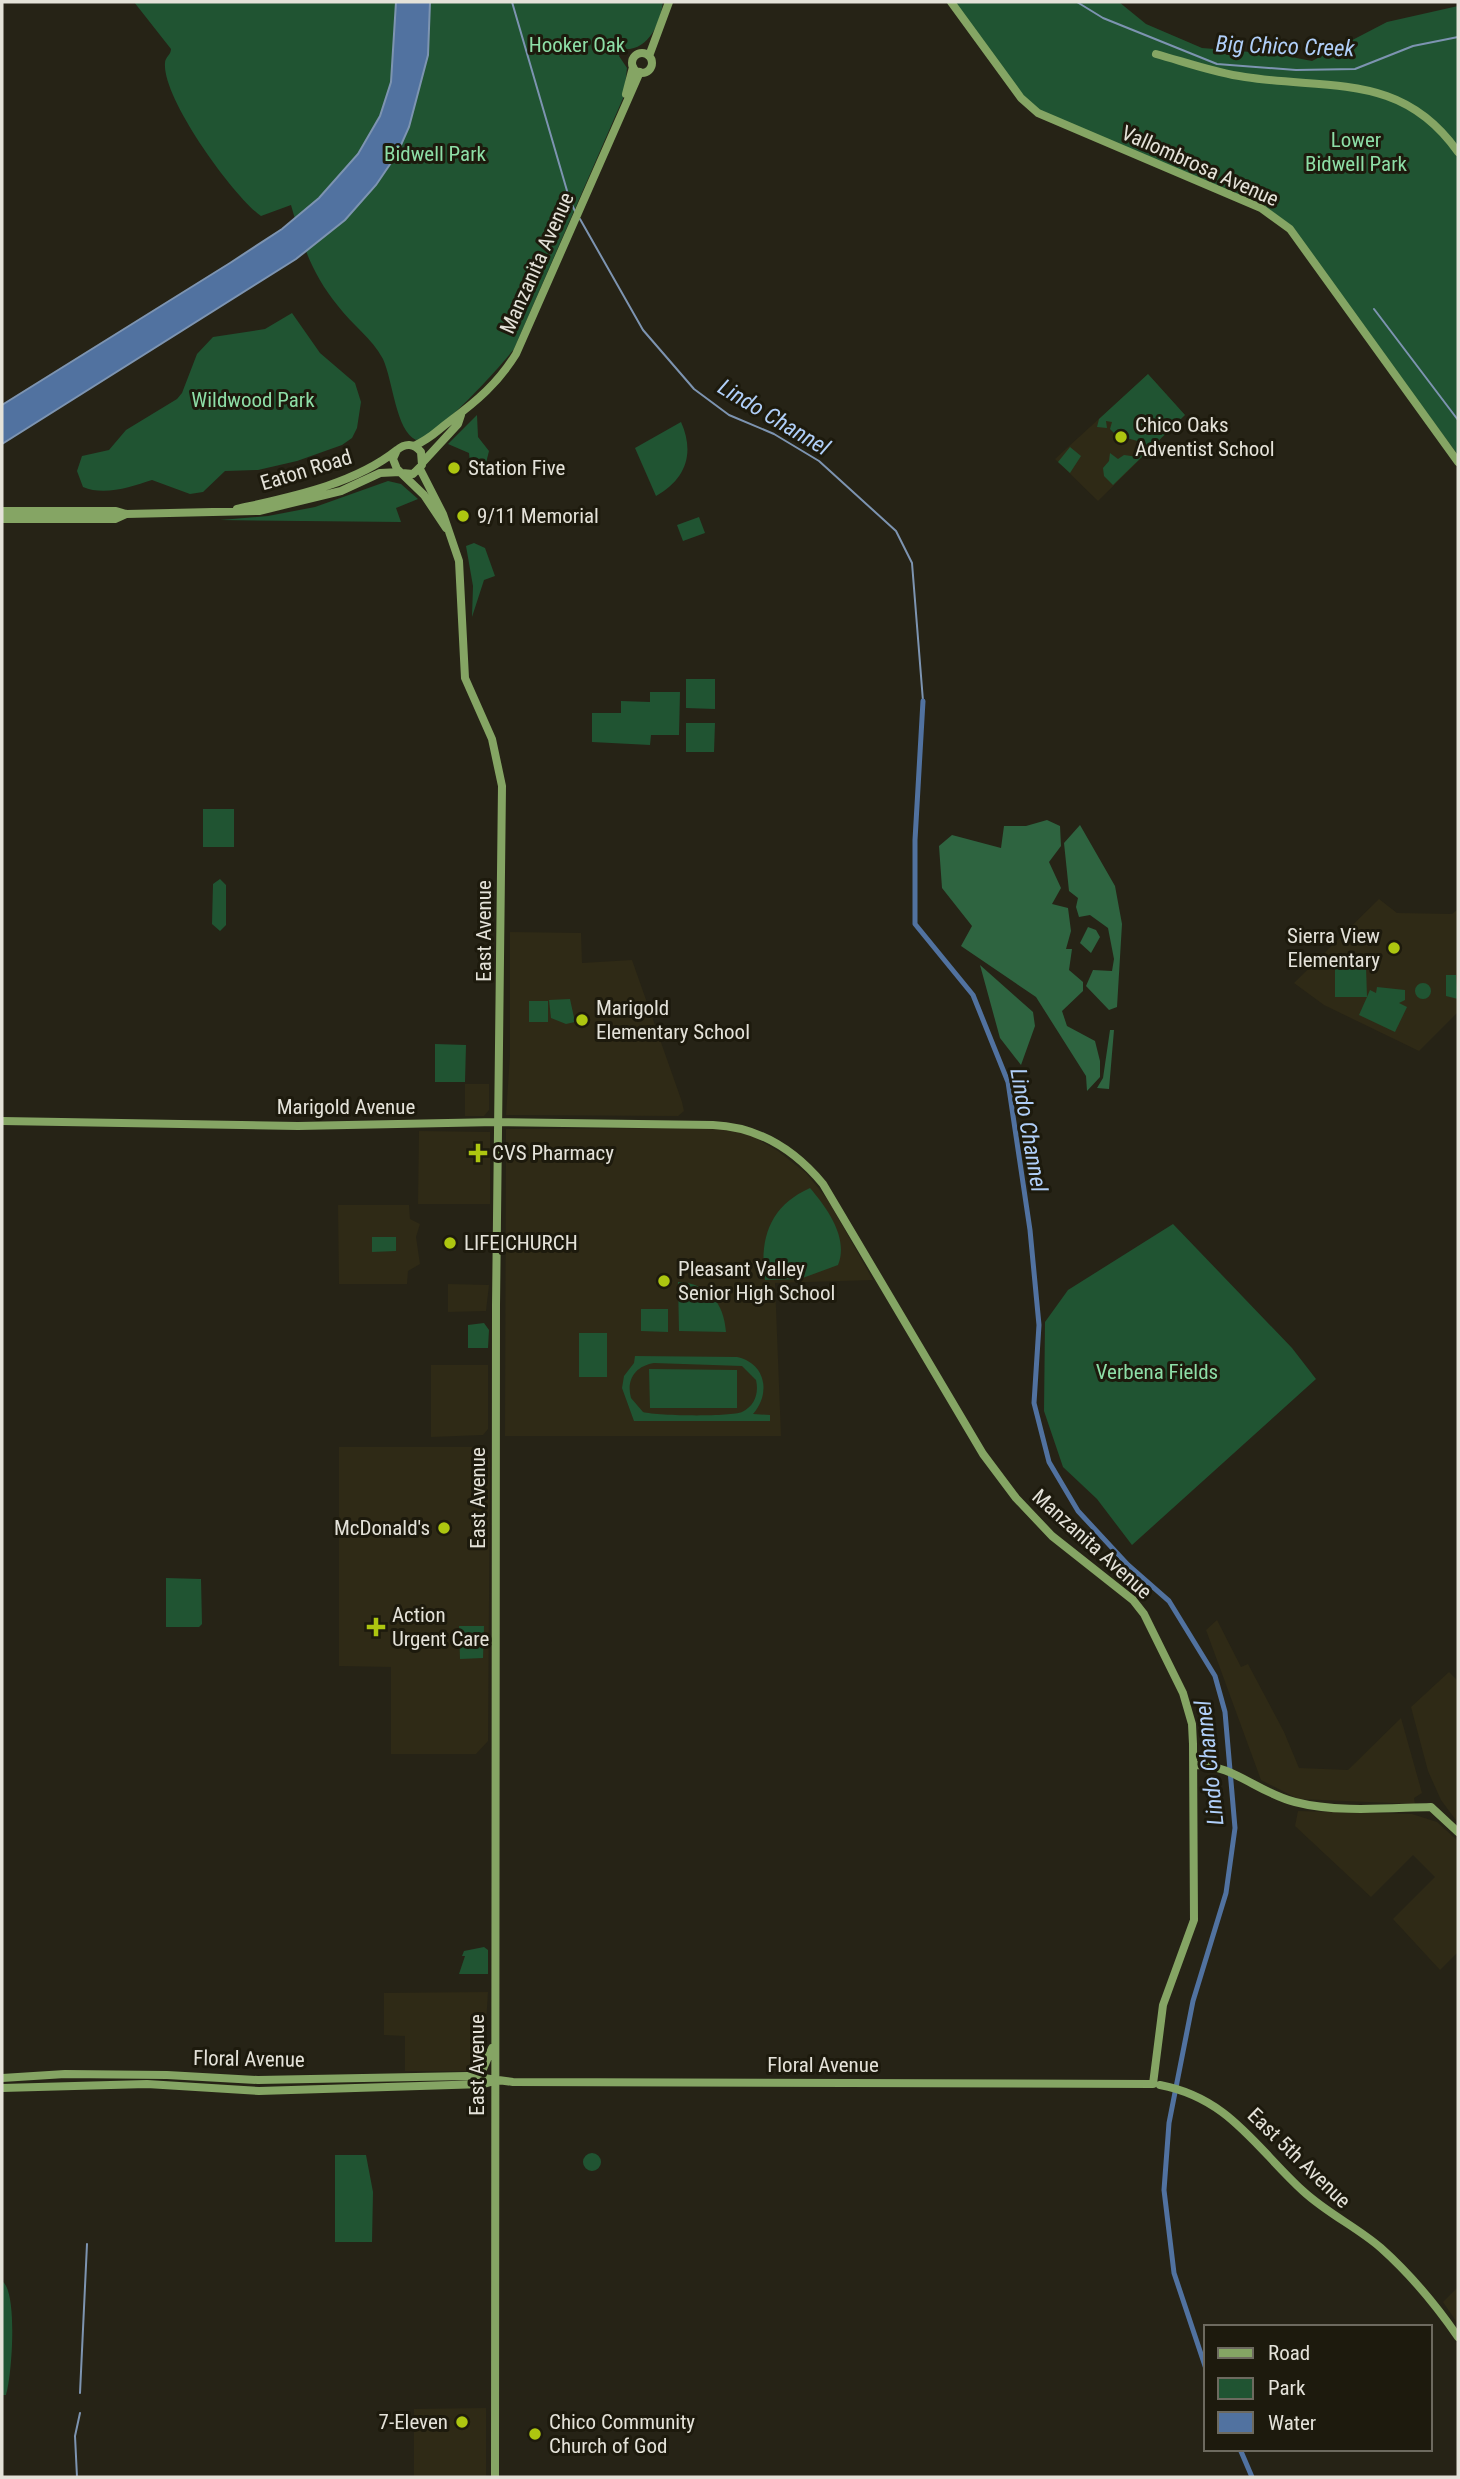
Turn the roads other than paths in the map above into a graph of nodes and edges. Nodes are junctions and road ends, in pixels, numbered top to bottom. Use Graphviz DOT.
graph roads {
  1 [pos="669,2"];
  2 [pos="950,2"];
  3 [pos="1156,54"];
  4 [pos="644,55"];
  5 [pos="637,69"];
  6 [pos="1458,152"];
  7 [pos="461,415"];
  8 [pos="414,446"];
  9 [pos="397,450"];
  10 [pos="1458,461"];
  11 [pos="421,466"];
  12 [pos="401,473"];
  13 [pos="2,511"];
  14 [pos="221,512"];
  15 [pos="126,514"];
  16 [pos="2,519"];
  17 [pos="446,528"];
  18 [pos="2,1121"];
  19 [pos="497,1122"];
  20 [pos="767,1137"];
  21 [pos="1194,1765"];
  22 [pos="1458,1832"];
  23 [pos="494,2041"];
  24 [pos="468,2076"];
  25 [pos="2,2078"];
  26 [pos="494,2081"];
  27 [pos="1156,2085"];
  28 [pos="2,2088"];
  29 [pos="1458,2337"];
  30 [pos="495,2477"];
  1 -- 4 [label="street"];
  2 -- 10 [label="street, Vallombrosa Avenue"];
  3 -- 6 [label="street"];
  4 -- 5 [label="street"];
  4 -- 5 [label="street"];
  5 -- 7 [label="street, Manzanita Avenue"];
  7 -- 8 [label="street, Manzanita Avenue"];
  7 -- 11 [label="street, Manzanita Avenue"];
  8 -- 9 [label="street"];
  8 -- 11 [label="street"];
  9 -- 12 [label="street"];
  9 -- 14 [label="street, Eaton Road"];
  11 -- 12 [label="street"];
  11 -- 17 [label="street, East Avenue"];
  12 -- 14 [label="street, Eaton Road"];
  12 -- 17 [label="street, East Avenue"];
  13 -- 15 [label="street, Eaton Road"];
  14 -- 15 [label="street, Eaton Road"];
  15 -- 16 [label="street, Eaton Road"];
  17 -- 19 [label="street, East Avenue"];
  18 -- 19 [label="street, Marigold Avenue"];
  19 -- 20 [label="street, Marigold Avenue"];
  19 -- 23 [label="street, East Avenue"];
  20 -- 21 [label="street, Manzanita Avenue"];
  21 -- 22 [label="street"];
  21 -- 27 [label="street, Manzanita Avenue"];
  23 -- 24 [label="street"];
  23 -- 26 [label="street, East Avenue"];
  24 -- 25 [label="street, Floral Avenue"];
  24 -- 26 [label="street, Floral Avenue"];
  26 -- 27 [label="street, Floral Avenue"];
  26 -- 28 [label="street, Floral Avenue"];
  26 -- 30 [label="street, East Avenue"];
  27 -- 29 [label="street, East 5th Avenue"];
}
